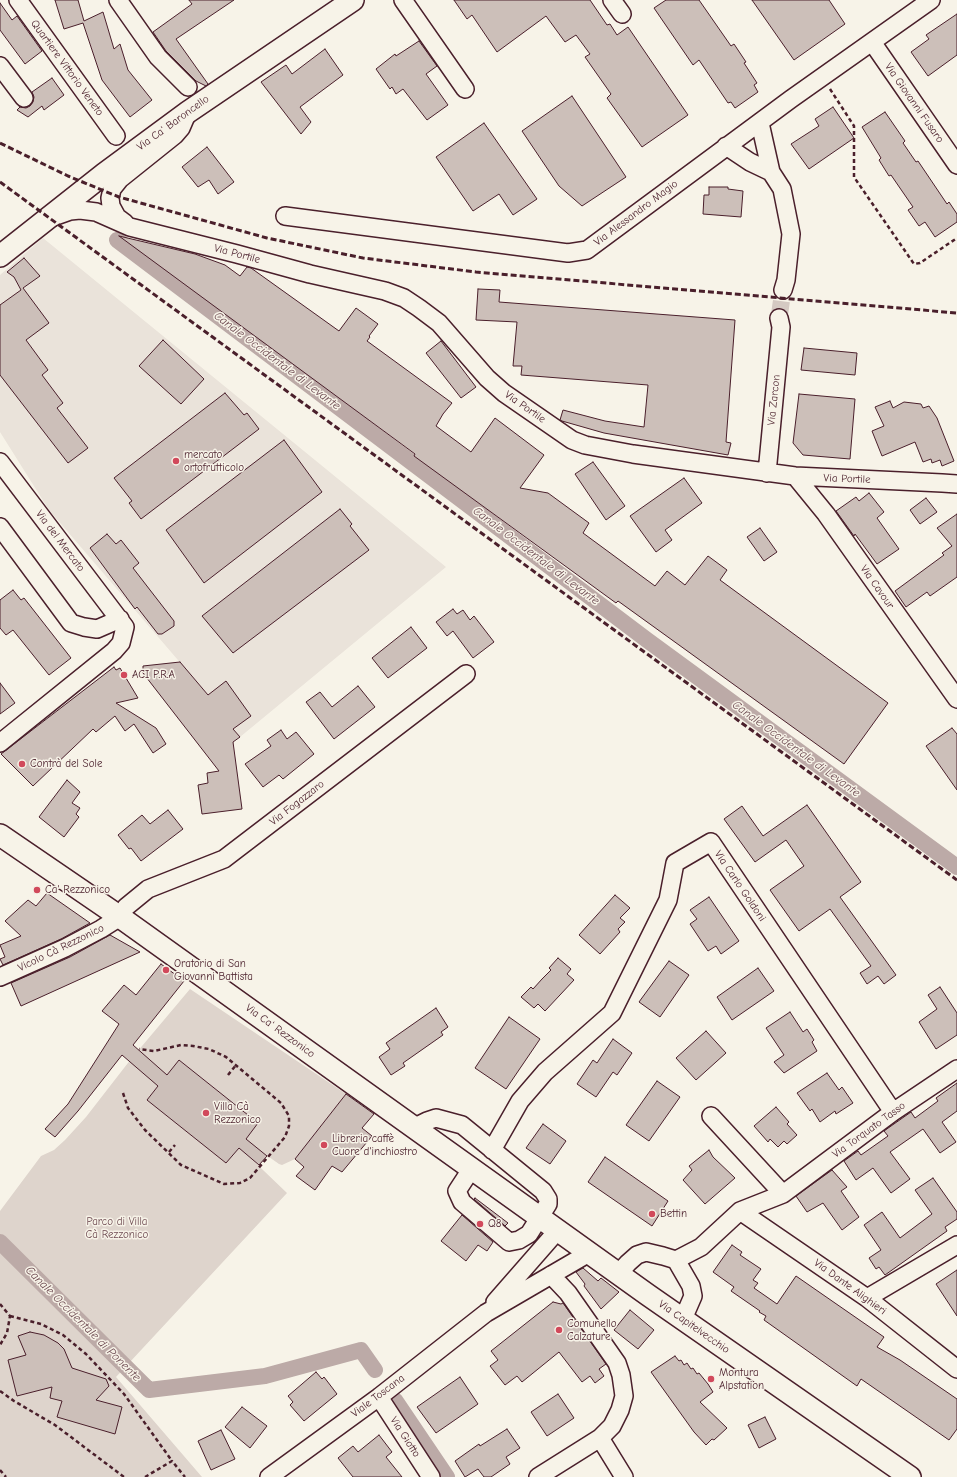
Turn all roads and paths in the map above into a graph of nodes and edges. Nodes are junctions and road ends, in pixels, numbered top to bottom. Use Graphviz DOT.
graph roads {
  1 [pos="18,0"];
  2 [pos="118,0"];
  3 [pos="353,0"];
  4 [pos="403,0"];
  5 [pos="612,0"];
  6 [pos="931,0"];
  7 [pos="622,14"];
  8 [pos="872,42"];
  9 [pos="0,66"];
  10 [pos="822,77"];
  11 [pos="188,87"];
  12 [pos="465,89"];
  13 [pos="24,98"];
  14 [pos="188,112"];
  15 [pos="760,123"];
  16 [pos="116,136"];
  17 [pos="726,146"];
  18 [pos="957,165"];
  19 [pos="771,172"];
  20 [pos="285,216"];
  21 [pos="40,223"];
  22 [pos="130,227"];
  23 [pos="957,238"];
  24 [pos="0,256"];
  25 [pos="786,287"];
  26 [pos="782,321"];
  27 [pos="0,462"];
  28 [pos="767,473"];
  29 [pos="795,476"];
  30 [pos="957,484"];
  31 [pos="0,527"];
  32 [pos="120,619"];
  33 [pos="466,674"];
  34 [pos="957,699"];
  35 [pos="0,743"];
  36 [pos="0,835"];
  37 [pos="120,916"];
  38 [pos="0,977"];
  39 [pos="139,1049"];
  40 [pos="236,1065"];
  41 [pos="957,1069"];
  42 [pos="228,1075"];
  43 [pos="123,1093"];
  44 [pos="893,1112"];
  45 [pos="712,1116"];
  46 [pos="414,1127"];
  47 [pos="175,1145"];
  48 [pos="492,1150"];
  49 [pos="169,1152"];
  50 [pos="472,1168"];
  51 [pos="783,1194"];
  52 [pos="740,1211"];
  53 [pos="540,1217"];
  54 [pos="558,1230"];
  55 [pos="957,1245"];
  56 [pos="589,1253"];
  57 [pos="676,1260"];
  58 [pos="618,1274"];
  59 [pos="551,1275"];
  60 [pos="868,1298"];
  61 [pos="0,1304"];
  62 [pos="486,1313"];
  63 [pos="10,1316"];
  64 [pos="683,1319"];
  65 [pos="0,1345"];
  66 [pos="957,1369"];
  67 [pos="0,1391"];
  68 [pos="379,1397"];
  69 [pos="600,1438"];
  70 [pos="172,1461"];
  71 [pos="0,1470"];
  72 [pos="6,1477"];
  73 [pos="124,1477"];
  74 [pos="145,1477"];
  75 [pos="185,1477"];
  76 [pos="269,1477"];
  77 [pos="431,1477"];
  78 [pos="538,1477"];
  79 [pos="624,1477"];
  80 [pos="910,1477"];
  1 -- 16 [label="street, Quartiere Vittorio Veneto"];
  2 -- 11 [label="street"];
  3 -- 14 [label="main road, Via Ca' Baroncello"];
  4 -- 12 [label="street"];
  5 -- 7 [label="street"];
  6 -- 8 [label="street, Via Alessandro Magio"];
  8 -- 10 [label="street, Via Alessandro Magio"];
  8 -- 18 [label="street, Via Giovanni Fusaro"];
  9 -- 13 [label="street"];
  10 -- 15 [label="street, Via Alessandro Magio"];
  10 -- 23 [label="path"];
  14 -- 21 [label="main road, Via Ca' Baroncello"];
  14 -- 22 [label="street"];
  15 -- 17 [label="street, Via Alessandro Magio"];
  15 -- 19 [label="street"];
  17 -- 19 [label="street"];
  17 -- 20 [label="street, Via Alessandro Magio"];
  19 -- 25 [label="street"];
  21 -- 22 [label="street, Via Portile"];
  21 -- 24 [label="main road, Via Ca' Baroncello"];
  22 -- 28 [label="street, Via Portile"];
  26 -- 28 [label="street, Via Zarcon"];
  27 -- 32 [label="street, Via del Mercato"];
  28 -- 29 [label="street, Via Portile"];
  29 -- 30 [label="street, Via Portile"];
  29 -- 34 [label="street, Via Cavour"];
  31 -- 32 [label="street"];
  32 -- 35 [label="street, Via del Mercato"];
  33 -- 37 [label="street, Via Fogazzaro"];
  36 -- 37 [label="main road, Via Ca' Rezzonico"];
  37 -- 38 [label="street, Vicolo Cà Rezzonico"];
  37 -- 46 [label="main road, Via Ca' Rezzonico"];
  39 -- 40 [label="path"];
  40 -- 42 [label="path"];
  40 -- 49 [label="path"];
  41 -- 44 [label="street, Via Torquato Tasso"];
  43 -- 49 [label="path"];
  44 -- 48 [label="street, Via Carlo Goldoni"];
  44 -- 51 [label="street, Via Torquato Tasso"];
  45 -- 51 [label="street"];
  46 -- 48 [label="street"];
  46 -- 50 [label="main road, Via Ca' Rezzonico"];
  47 -- 49 [label="path"];
  48 -- 53 [label="street"];
  50 -- 53 [label="main road, Via Ca' Rezzonico"];
  50 -- 53 [label="street"];
  51 -- 52 [label="street, Via Torquato Tasso"];
  52 -- 57 [label="street, Via Torquato Tasso"];
  52 -- 60 [label="street, Via Dante Alighieri"];
  53 -- 54 [label="main road, Via Ca' Rezzonico"];
  54 -- 56 [label="main road, Via Capitelvecchio"];
  54 -- 62 [label="street, Viale Toscana"];
  55 -- 60 [label="street"];
  56 -- 58 [label="main road, Via Capitelvecchio"];
  56 -- 59 [label="street, Viale Toscana"];
  57 -- 58 [label="street"];
  57 -- 64 [label="street"];
  58 -- 64 [label="main road, Via Capitelvecchio"];
  59 -- 62 [label="street, Viale Toscana"];
  59 -- 69 [label="street"];
  60 -- 66 [label="street, Via Dante Alighieri"];
  61 -- 63 [label="path"];
  62 -- 68 [label="street, Viale Toscana"];
  63 -- 65 [label="path"];
  63 -- 70 [label="path"];
  64 -- 80 [label="main road, Via Capitelvecchio"];
  67 -- 73 [label="path"];
  68 -- 76 [label="street, Viale Toscana"];
  68 -- 77 [label="street, Via Giotto"];
  69 -- 78 [label="street"];
  69 -- 79 [label="street"];
  70 -- 74 [label="path"];
  70 -- 75 [label="path"];
  71 -- 72 [label="path"];
}
